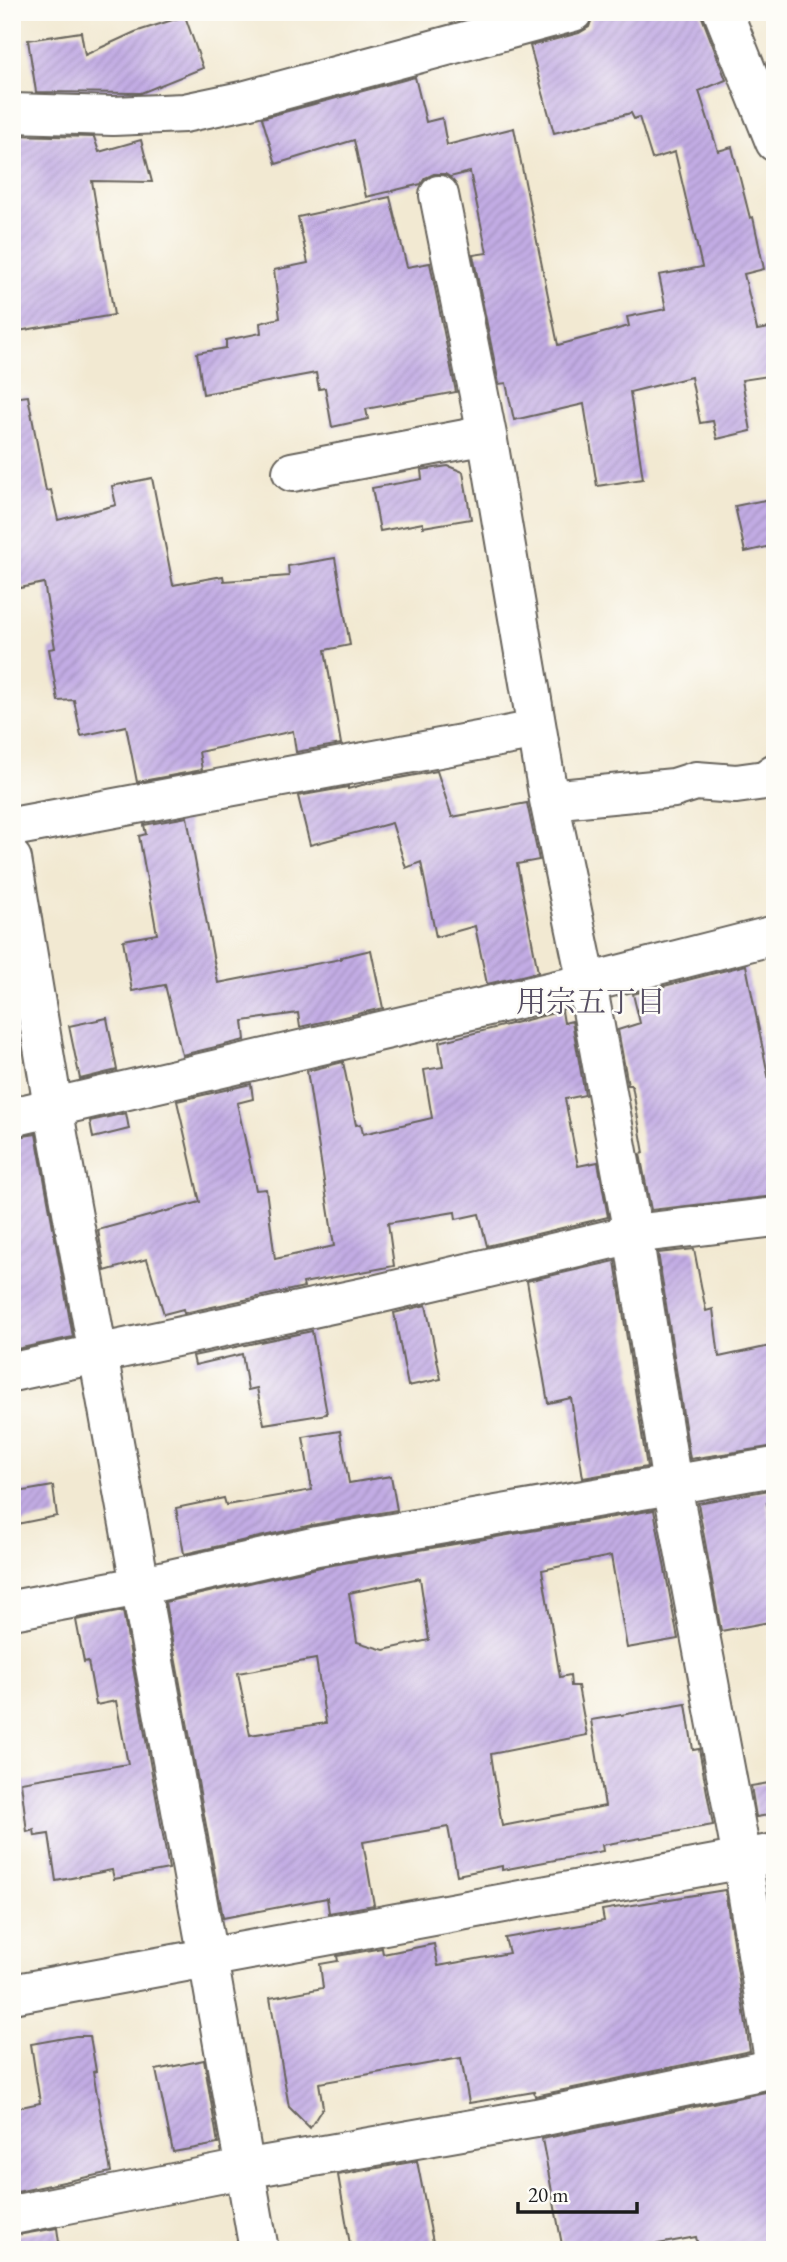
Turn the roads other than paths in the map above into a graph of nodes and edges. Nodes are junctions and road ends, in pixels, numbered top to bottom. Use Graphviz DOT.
graph roads {
  1 [pos="573,12"];
  2 [pos="723,12"];
  3 [pos="12,113"];
  4 [pos="775,142"];
  5 [pos="439,195"];
  6 [pos="486,435"];
  7 [pos="292,472"];
  8 [pos="537,730"];
  9 [pos="775,773"];
  10 [pos="549,800"];
  11 [pos="12,827"];
  12 [pos="12,859"];
  13 [pos="775,935"];
  14 [pos="587,983"];
  15 [pos="53,1107"];
  16 [pos="12,1117"];
  17 [pos="775,1217"];
  18 [pos="633,1234"];
  19 [pos="97,1354"];
  20 [pos="12,1372"];
  21 [pos="775,1467"];
  22 [pos="672,1485"];
  23 [pos="139,1586"];
  24 [pos="12,1610"];
  25 [pos="758,1856"];
  26 [pos="208,1958"];
  27 [pos="12,1994"];
  28 [pos="775,2067"];
  29 [pos="244,2169"];
  30 [pos="12,2215"];
  31 [pos="259,2250"];
  1 -- 3 [label="street"];
  2 -- 4 [label="street"];
  5 -- 6 [label="street"];
  6 -- 7 [label="street"];
  6 -- 8 [label="street"];
  8 -- 10 [label="street"];
  8 -- 11 [label="street"];
  9 -- 10 [label="street"];
  10 -- 14 [label="street"];
  12 -- 15 [label="street"];
  13 -- 14 [label="street"];
  14 -- 15 [label="street"];
  14 -- 18 [label="street"];
  15 -- 16 [label="street"];
  15 -- 19 [label="street"];
  17 -- 18 [label="street"];
  18 -- 19 [label="street"];
  18 -- 22 [label="street"];
  19 -- 20 [label="street"];
  19 -- 23 [label="street"];
  21 -- 22 [label="street"];
  22 -- 23 [label="street"];
  22 -- 25 [label="street"];
  23 -- 24 [label="street"];
  23 -- 26 [label="street"];
  25 -- 26 [label="street"];
  25 -- 28 [label="street"];
  26 -- 27 [label="street"];
  26 -- 29 [label="street"];
  28 -- 29 [label="street"];
  29 -- 30 [label="street"];
  29 -- 31 [label="street"];
}
